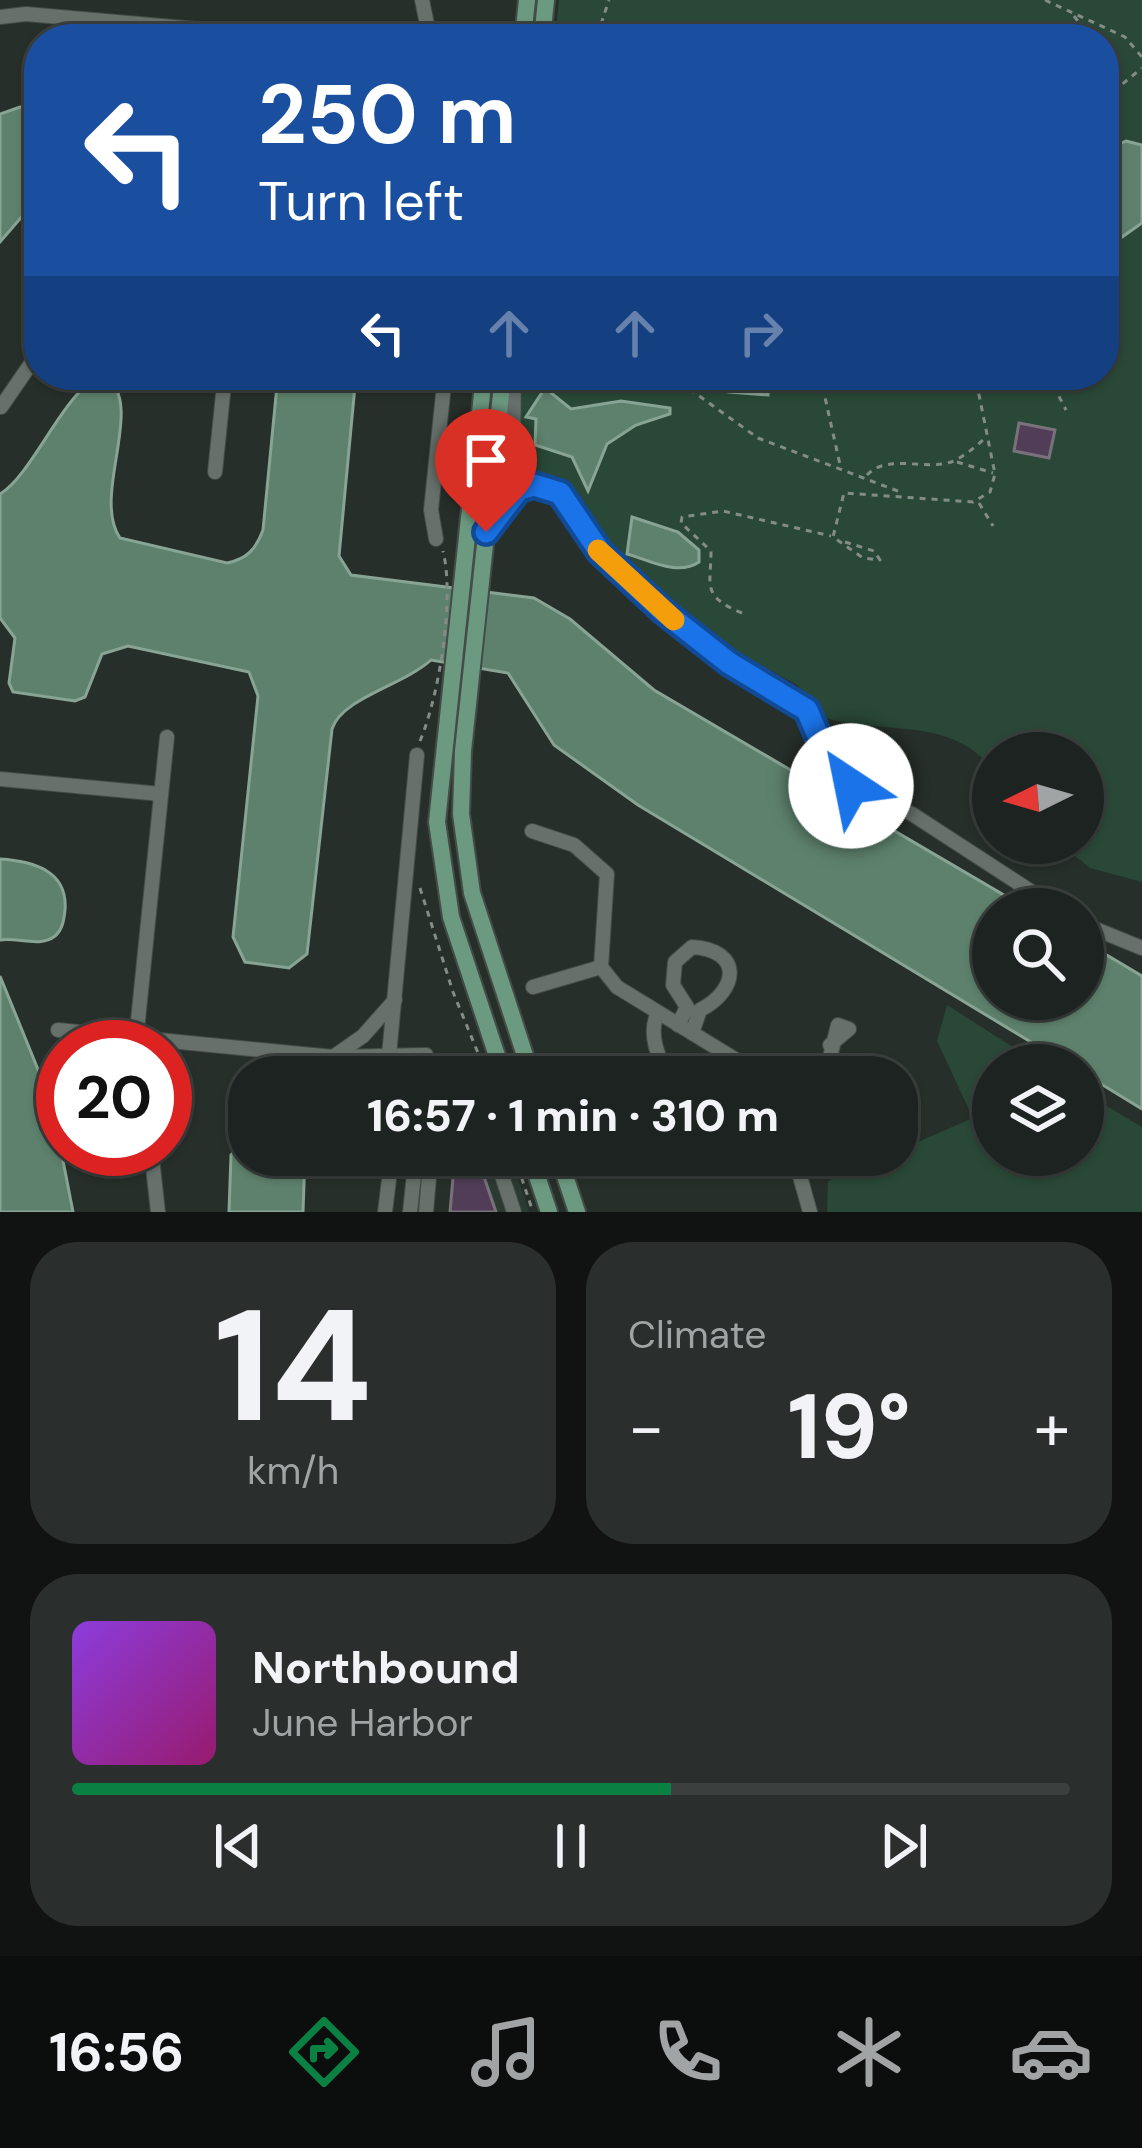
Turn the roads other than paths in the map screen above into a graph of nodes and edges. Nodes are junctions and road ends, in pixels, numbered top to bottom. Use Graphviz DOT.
graph roads {
  1 [pos="0,17"];
  2 [pos="136,24"];
  3 [pos="24,374"];
  4 [pos="223,390"];
  5 [pos="443,390"];
  6 [pos="482,390"];
  7 [pos="501,390"];
  8 [pos="513,390"];
  9 [pos="1,407"];
  10 [pos="215,472"];
  11 [pos="520,481"];
  12 [pos="486,532"];
  13 [pos="436,539"];
  14 [pos="166,737"];
  15 [pos="417,755"];
  16 [pos="0,778"];
  17 [pos="161,794"];
  18 [pos="532,831"];
  19 [pos="1026,888"];
  20 [pos="1104,933"];
  21 [pos="1142,948"];
  22 [pos="601,967"];
  23 [pos="533,987"];
  24 [pos="397,998"];
  25 [pos="658,1013"];
  26 [pos="135,1020"];
  27 [pos="685,1029"];
  28 [pos="830,1046"];
  29 [pos="192,1048"];
  30 [pos="388,1055"];
  31 [pos="318,1056"];
  32 [pos="334,1056"];
  33 [pos="360,1056"];
  34 [pos="426,1056"];
  35 [pos="497,1056"];
  36 [pos="526,1056"];
  37 [pos="663,1056"];
  38 [pos="729,1056"];
  39 [pos="828,1056"];
  40 [pos="155,1176"];
  41 [pos="389,1176"];
  42 [pos="414,1176"];
  43 [pos="429,1176"];
  44 [pos="502,1176"];
  45 [pos="537,1176"];
  46 [pos="565,1176"];
  47 [pos="800,1176"];
  48 [pos="158,1212"];
  49 [pos="385,1212"];
  50 [pos="410,1212"];
  51 [pos="426,1212"];
  52 [pos="514,1212"];
  53 [pos="549,1212"];
  54 [pos="577,1212"];
  55 [pos="810,1212"];
  1 -- 2 [label="street"];
  3 -- 9 [label="street"];
  4 -- 10 [label="street"];
  5 -- 13 [label="street"];
  6 -- 35 [label="main road"];
  7 -- 12 [label="main road"];
  8 -- 11 [label="street"];
  11 -- 12 [label="street"];
  11 -- 19 [label="street"];
  12 -- 36 [label="main road"];
  14 -- 17 [label="street"];
  15 -- 24 [label="street"];
  16 -- 17 [label="street"];
  17 -- 26 [label="street"];
  18 -- 22 [label="street"];
  20 -- 21 [label="street"];
  22 -- 23 [label="street"];
  22 -- 25 [label="street"];
  24 -- 30 [label="street"];
  24 -- 32 [label="street"];
  25 -- 27 [label="street"];
  25 -- 37 [label="street"];
  27 -- 27 [label="street"];
  27 -- 38 [label="street"];
  28 -- 39 [label="street"];
  29 -- 31 [label="street"];
  30 -- 33 [label="street"];
  30 -- 34 [label="street"];
  40 -- 48 [label="street"];
  41 -- 49 [label="street"];
  42 -- 50 [label="street"];
  43 -- 51 [label="street"];
  44 -- 52 [label="street"];
  45 -- 53 [label="main road"];
  46 -- 54 [label="main road"];
  47 -- 55 [label="street"];
}
